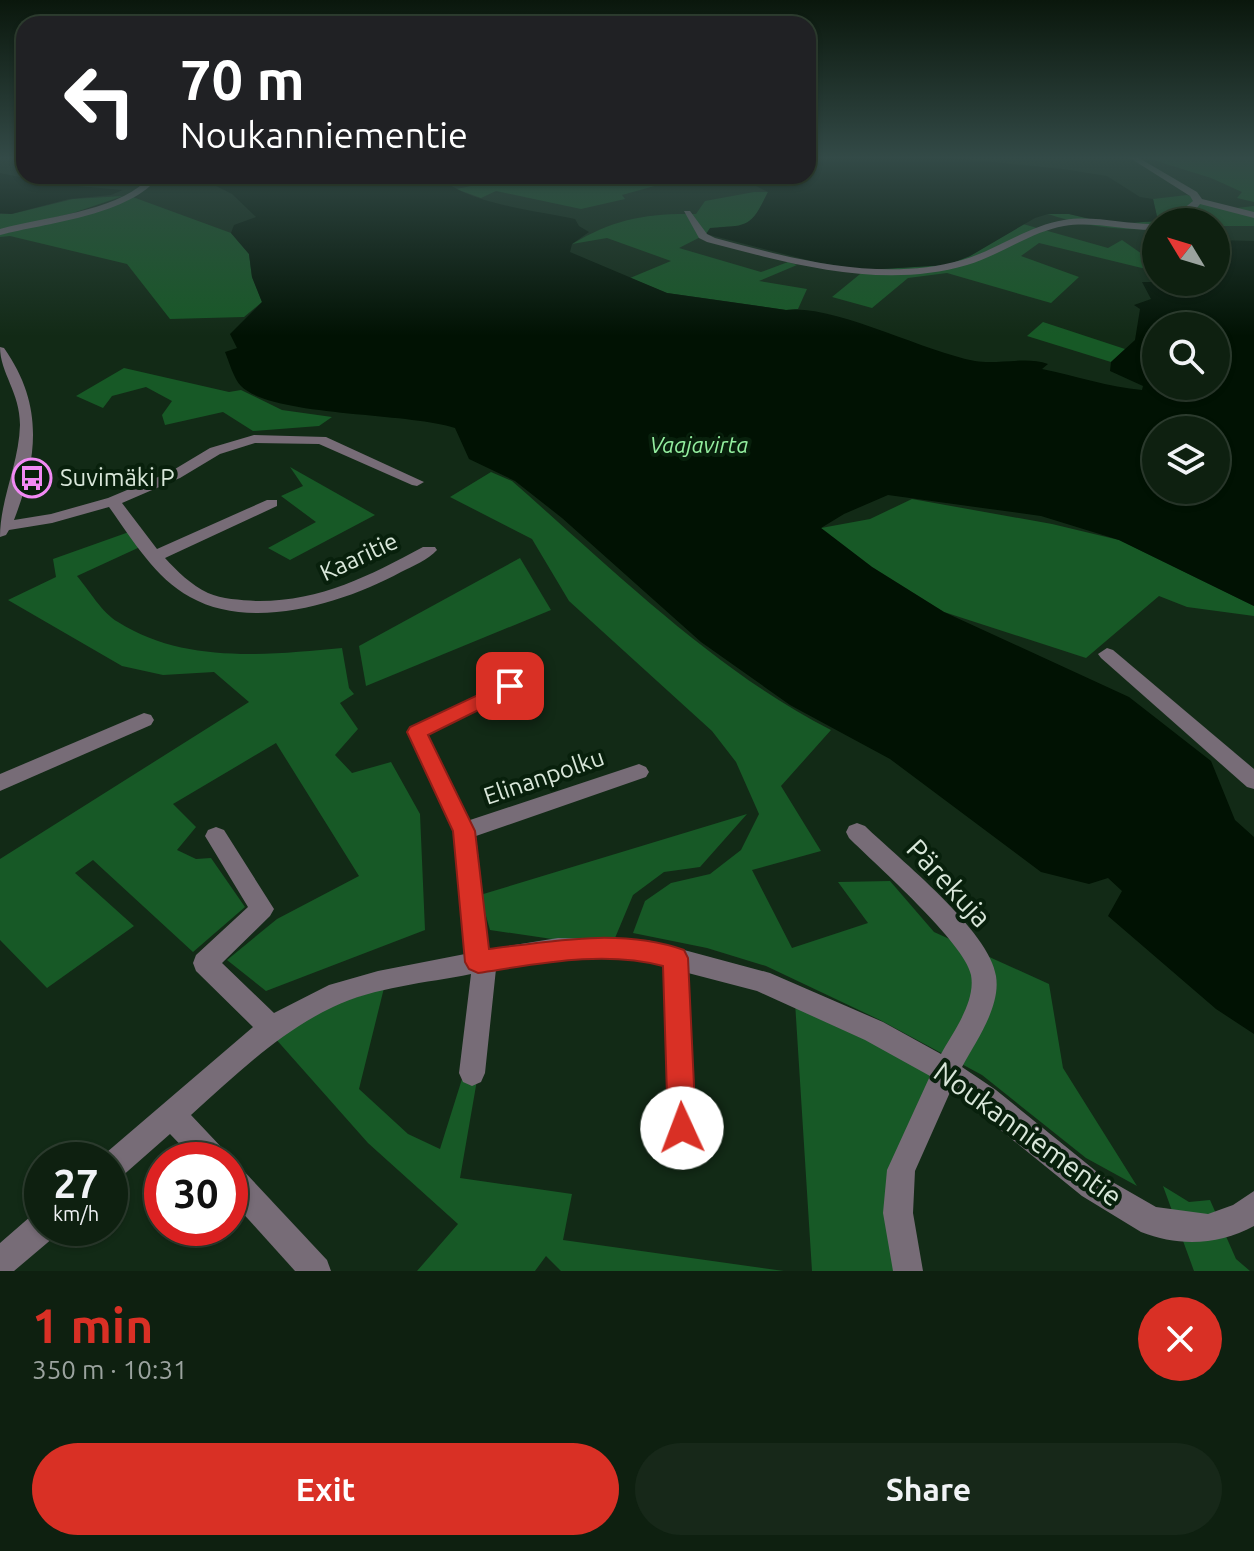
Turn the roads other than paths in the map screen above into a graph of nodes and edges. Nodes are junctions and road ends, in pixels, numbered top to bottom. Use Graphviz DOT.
graph roads {
  1 [pos="57,217"];
  2 [pos="690,217"];
  3 [pos="1142,226"];
  4 [pos="0,232"];
  5 [pos="0,351"];
  6 [pos="417,482"];
  7 [pos="113,501"];
  8 [pos="272,503"];
  9 [pos="2,529"];
  10 [pos="429,550"];
  11 [pos="156,556"];
  12 [pos="1107,654"];
  13 [pos="533,675"];
  14 [pos="144,720"];
  15 [pos="639,772"];
  16 [pos="1254,781"];
  17 [pos="0,783"];
  18 [pos="464,831"];
  19 [pos="857,832"];
  20 [pos="216,836"];
  21 [pos="675,958"];
  22 [pos="481,961"];
  23 [pos="271,1028"];
  24 [pos="946,1071"];
  25 [pos="472,1073"];
  26 [pos="172,1115"];
  27 [pos="197,1142"];
  28 [pos="128,1153"];
  29 [pos="683,1156"];
  30 [pos="248,1197"];
  31 [pos="1254,1206"];
  32 [pos="24,1242"];
  33 [pos="0,1263"];
  34 [pos="316,1271"];
  35 [pos="908,1271"];
  1 -- 4 [label="street"];
  2 -- 3 [label="street"];
  5 -- 9 [label="street"];
  6 -- 7 [label="street"];
  7 -- 9 [label="street"];
  7 -- 11 [label="street, Kaaritie"];
  8 -- 11 [label="street"];
  10 -- 11 [label="street, Kaaritie"];
  12 -- 16 [label="street"];
  13 -- 18 [label="street"];
  14 -- 17 [label="street"];
  15 -- 18 [label="street, Elinanpolku"];
  18 -- 22 [label="street"];
  19 -- 24 [label="street, Pärekuja"];
  20 -- 23 [label="street"];
  21 -- 22 [label="street, Noukanniementie"];
  21 -- 24 [label="street, Noukanniementie"];
  21 -- 29 [label="street"];
  22 -- 23 [label="street, Noukanniementie"];
  22 -- 25 [label="street"];
  23 -- 26 [label="street, Noukanniementie"];
  24 -- 31 [label="street, Noukanniementie"];
  24 -- 35 [label="street, Pärekuja"];
  26 -- 27 [label="street"];
  26 -- 28 [label="street, Noukanniementie"];
  30 -- 34 [label="street"];
  32 -- 33 [label="street"];
}
